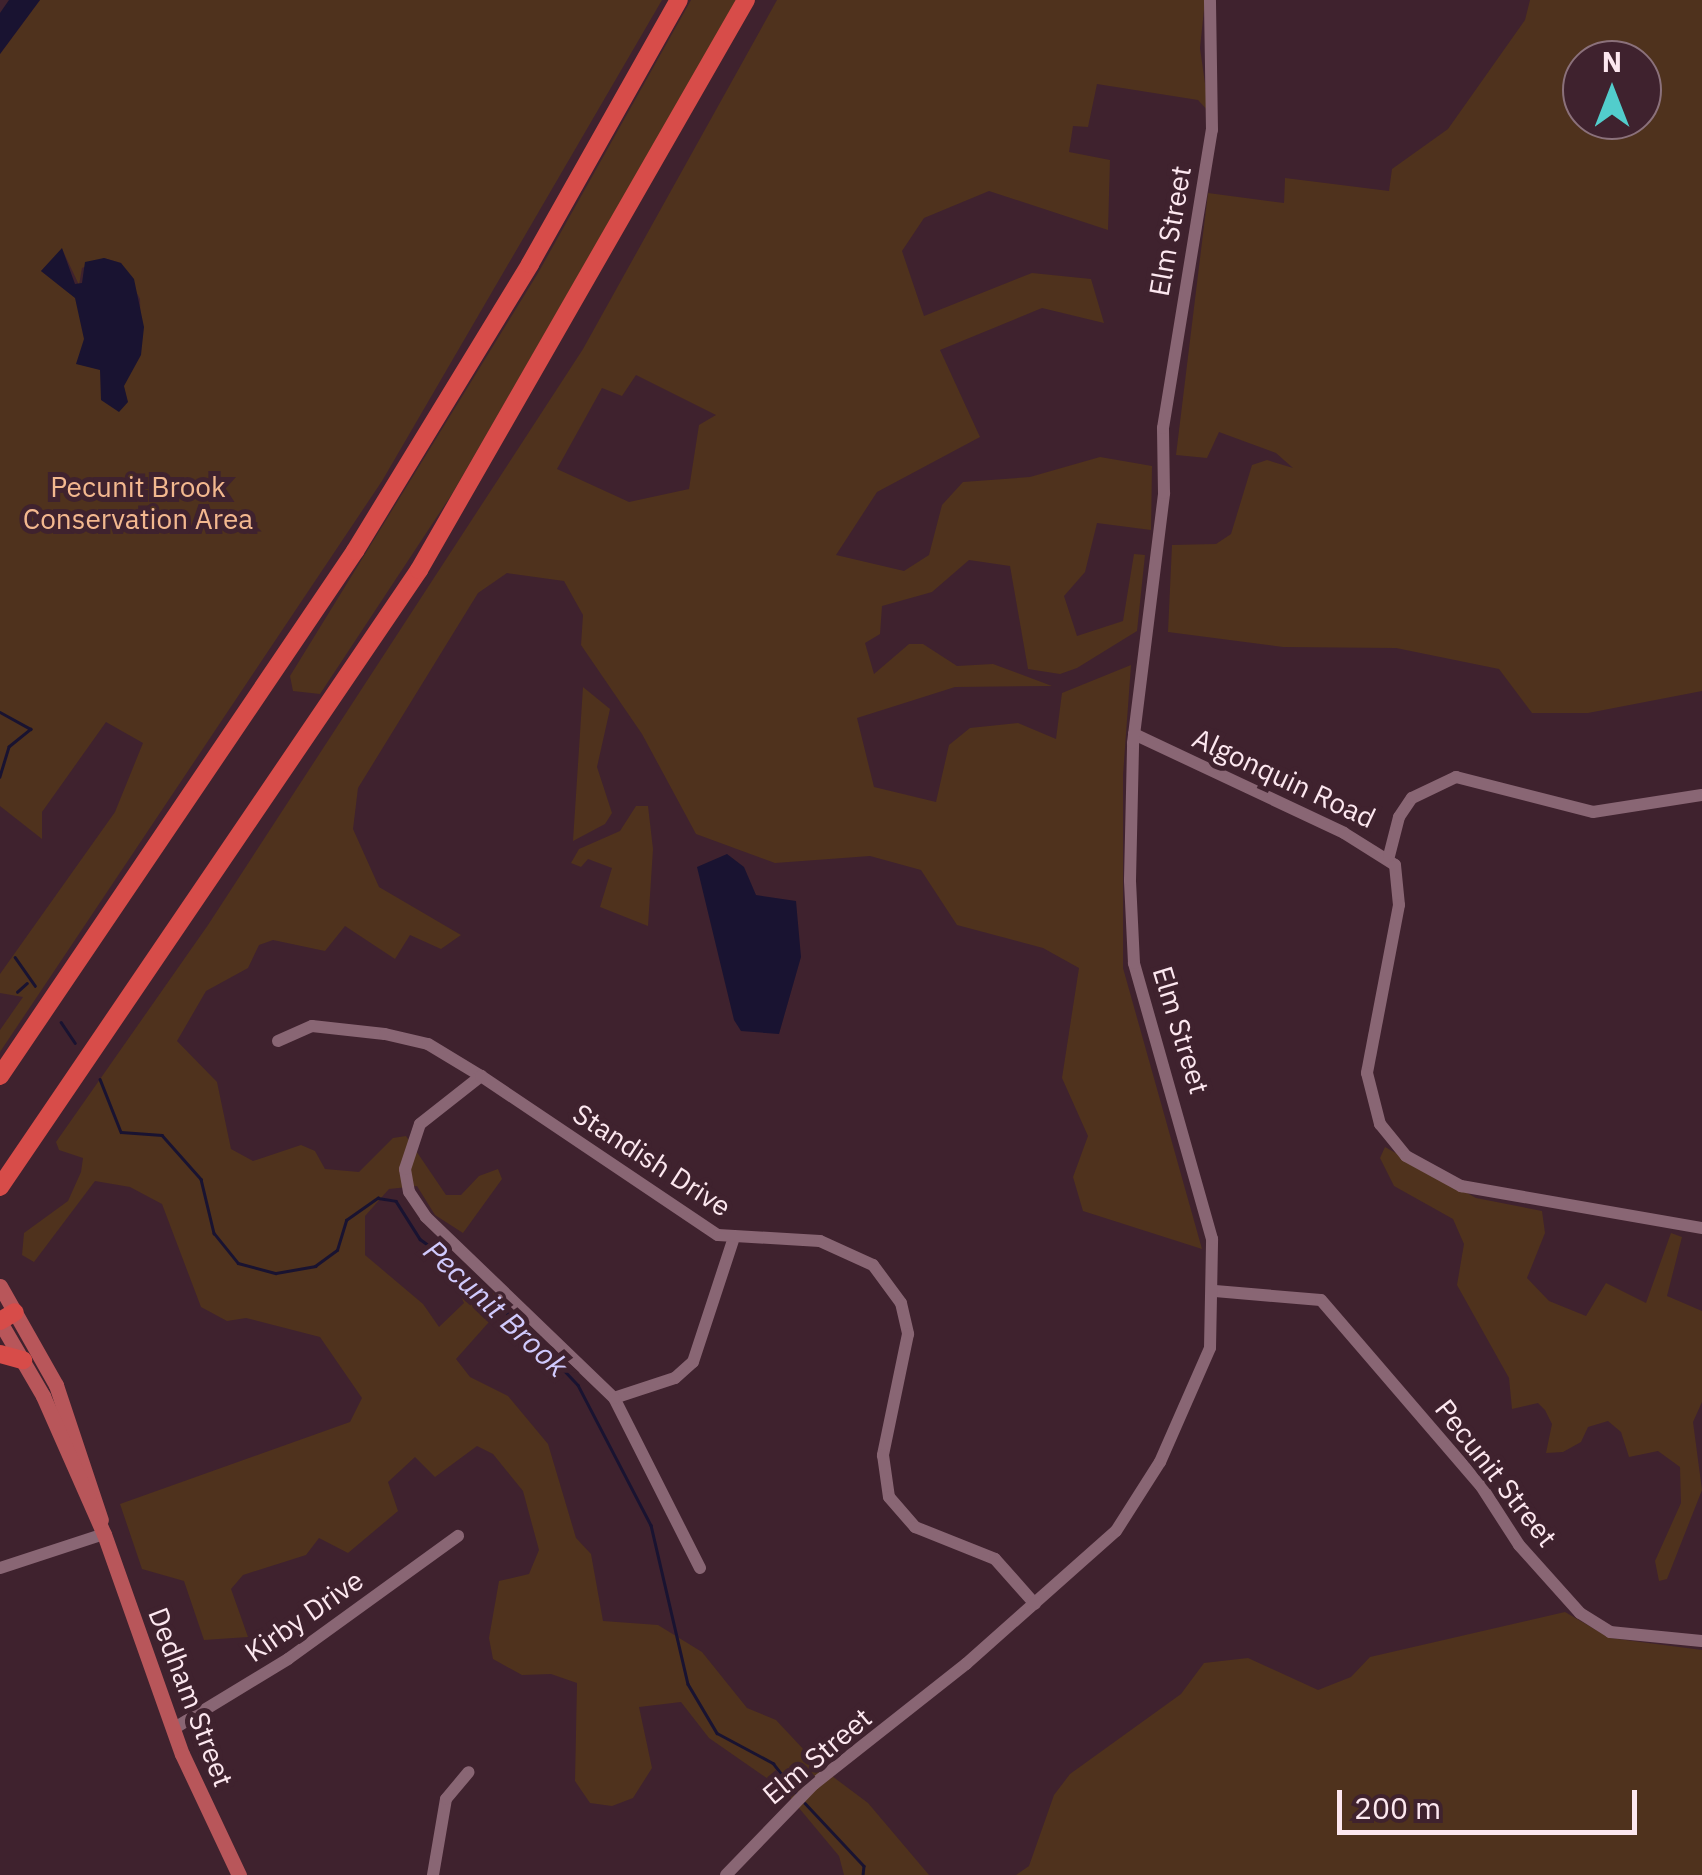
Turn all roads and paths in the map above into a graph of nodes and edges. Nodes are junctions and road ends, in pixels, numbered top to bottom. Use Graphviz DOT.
graph roads {
  1 [pos="679,0"];
  2 [pos="746,0"];
  3 [pos="1210,0"];
  4 [pos="1134,734"];
  5 [pos="1702,795"];
  6 [pos="1389,856"];
  7 [pos="278,1041"];
  8 [pos="0,1076"];
  9 [pos="481,1076"];
  10 [pos="0,1188"];
  11 [pos="1702,1228"];
  12 [pos="733,1240"];
  13 [pos="0,1286"];
  14 [pos="1215,1291"];
  15 [pos="5,1318"];
  16 [pos="0,1354"];
  17 [pos="23,1360"];
  18 [pos="614,1398"];
  19 [pos="104,1534"];
  20 [pos="458,1536"];
  21 [pos="0,1568"];
  22 [pos="700,1568"];
  23 [pos="1035,1604"];
  24 [pos="1702,1641"];
  25 [pos="173,1729"];
  26 [pos="468,1772"];
  27 [pos="240,1875"];
  28 [pos="433,1875"];
  29 [pos="726,1875"];
  1 -- 8 [label="highway"];
  2 -- 10 [label="highway"];
  3 -- 4 [label="street, Elm Street"];
  4 -- 6 [label="street, Algonquin Road"];
  4 -- 14 [label="street, Elm Street"];
  5 -- 6 [label="street"];
  6 -- 11 [label="street, Algonquin Road"];
  7 -- 9 [label="street, Standish Drive"];
  9 -- 12 [label="street, Standish Drive"];
  9 -- 18 [label="street"];
  12 -- 18 [label="street"];
  12 -- 23 [label="street, Standish Drive"];
  13 -- 15 [label="main road, Dedham Street"];
  14 -- 23 [label="street, Elm Street"];
  14 -- 24 [label="street, Pecunit Street"];
  15 -- 17 [label="main road, Dedham Street"];
  15 -- 19 [label="main road, Dedham Street"];
  16 -- 17 [label="highway"];
  17 -- 19 [label="main road, Dedham Street"];
  18 -- 22 [label="street"];
  19 -- 21 [label="street"];
  19 -- 25 [label="main road, Dedham Street"];
  20 -- 25 [label="street, Kirby Drive"];
  23 -- 29 [label="street, Elm Street"];
  25 -- 27 [label="main road, Dedham Street"];
  26 -- 28 [label="street"];
}
